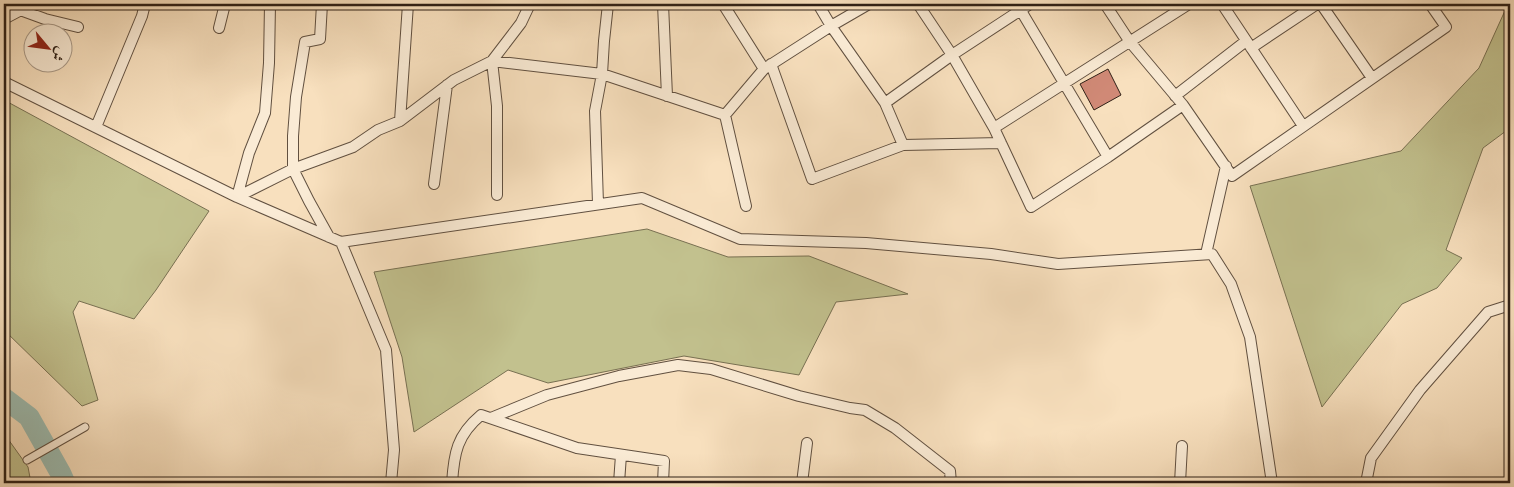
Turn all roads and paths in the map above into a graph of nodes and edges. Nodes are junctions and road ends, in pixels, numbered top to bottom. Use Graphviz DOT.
graph roads {
  1 [pos="4,4"];
  2 [pos="38,4"];
  3 [pos="145,4"];
  4 [pos="225,4"];
  5 [pos="270,4"];
  6 [pos="322,4"];
  7 [pos="408,4"];
  8 [pos="530,4"];
  9 [pos="608,4"];
  10 [pos="663,4"];
  11 [pos="723,4"];
  12 [pos="818,4"];
  13 [pos="869,4"];
  14 [pos="918,4"];
  15 [pos="1105,4"];
  16 [pos="1189,4"];
  17 [pos="1222,4"];
  18 [pos="1316,4"];
  19 [pos="1321,4"];
  20 [pos="1430,4"];
  21 [pos="1022,6"];
  22 [pos="21,10"];
  23 [pos="4,19"];
  24 [pos="831,26"];
  25 [pos="78,27"];
  26 [pos="219,28"];
  27 [pos="1130,42"];
  28 [pos="1249,44"];
  29 [pos="952,55"];
  30 [pos="492,61"];
  31 [pos="768,66"];
  32 [pos="602,74"];
  33 [pos="1372,78"];
  34 [pos="4,82"];
  35 [pos="1064,84"];
  36 [pos="447,85"];
  37 [pos="667,96"];
  38 [pos="1175,96"];
  39 [pos="885,103"];
  40 [pos="1183,105"];
  41 [pos="725,115"];
  42 [pos="400,121"];
  43 [pos="1303,126"];
  44 [pos="96,127"];
  45 [pos="994,128"];
  46 [pos="1001,143"];
  47 [pos="903,145"];
  48 [pos="1108,157"];
  49 [pos="1226,166"];
  50 [pos="293,169"];
  51 [pos="434,184"];
  52 [pos="497,195"];
  53 [pos="237,196"];
  54 [pos="598,204"];
  55 [pos="746,206"];
  56 [pos="329,237"];
  57 [pos="341,242"];
  58 [pos="1206,254"];
  59 [pos="1510,305"];
  60 [pos="491,418"];
  61 [pos="85,427"];
  62 [pos="807,443"];
  63 [pos="1182,446"];
  64 [pos="621,455"];
  65 [pos="27,460"];
  66 [pos="391,483"];
  67 [pos="452,483"];
  68 [pos="619,483"];
  69 [pos="663,483"];
  70 [pos="802,483"];
  71 [pos="951,483"];
  72 [pos="1180,483"];
  73 [pos="1272,483"];
  74 [pos="1366,483"];
  1 -- 22 [label="street"];
  2 -- 22 [label="street"];
  3 -- 44 [label="street"];
  4 -- 26 [label="street"];
  5 -- 53 [label="street"];
  6 -- 50 [label="street"];
  7 -- 42 [label="street"];
  8 -- 30 [label="street"];
  9 -- 32 [label="street"];
  10 -- 37 [label="street"];
  11 -- 31 [label="street"];
  12 -- 24 [label="street"];
  13 -- 24 [label="street"];
  14 -- 29 [label="street"];
  15 -- 27 [label="street"];
  16 -- 27 [label="street"];
  17 -- 28 [label="street"];
  18 -- 28 [label="street"];
  19 -- 33 [label="street"];
  20 -- 33 [label="street"];
  21 -- 29 [label="street"];
  21 -- 35 [label="street"];
  22 -- 23 [label="street"];
  22 -- 25 [label="street"];
  24 -- 31 [label="street"];
  24 -- 39 [label="street"];
  27 -- 35 [label="street"];
  27 -- 38 [label="street"];
  28 -- 38 [label="street"];
  28 -- 43 [label="street"];
  29 -- 39 [label="street"];
  29 -- 45 [label="street"];
  30 -- 32 [label="street"];
  30 -- 36 [label="street"];
  30 -- 52 [label="street"];
  31 -- 41 [label="street"];
  31 -- 47 [label="street"];
  32 -- 37 [label="street"];
  32 -- 54 [label="street"];
  33 -- 43 [label="street"];
  34 -- 44 [label="street"];
  35 -- 45 [label="street"];
  35 -- 48 [label="street"];
  36 -- 42 [label="street"];
  36 -- 51 [label="street"];
  37 -- 41 [label="street"];
  38 -- 40 [label="street"];
  39 -- 47 [label="street"];
  40 -- 48 [label="street"];
  40 -- 49 [label="street"];
  41 -- 55 [label="street"];
  42 -- 50 [label="street"];
  43 -- 49 [label="street"];
  44 -- 53 [label="street"];
  45 -- 46 [label="street"];
  46 -- 47 [label="street"];
  46 -- 48 [label="street"];
  49 -- 58 [label="street"];
  50 -- 53 [label="street"];
  50 -- 56 [label="street"];
  53 -- 56 [label="street"];
  54 -- 57 [label="street"];
  54 -- 58 [label="street"];
  56 -- 57 [label="street"];
  57 -- 66 [label="street"];
  58 -- 73 [label="street"];
  59 -- 74 [label="street"];
  60 -- 64 [label="street"];
  60 -- 67 [label="street"];
  60 -- 71 [label="street"];
  61 -- 65 [label="street"];
  62 -- 70 [label="street"];
  63 -- 72 [label="street"];
  64 -- 68 [label="street"];
  64 -- 69 [label="street"];
}
